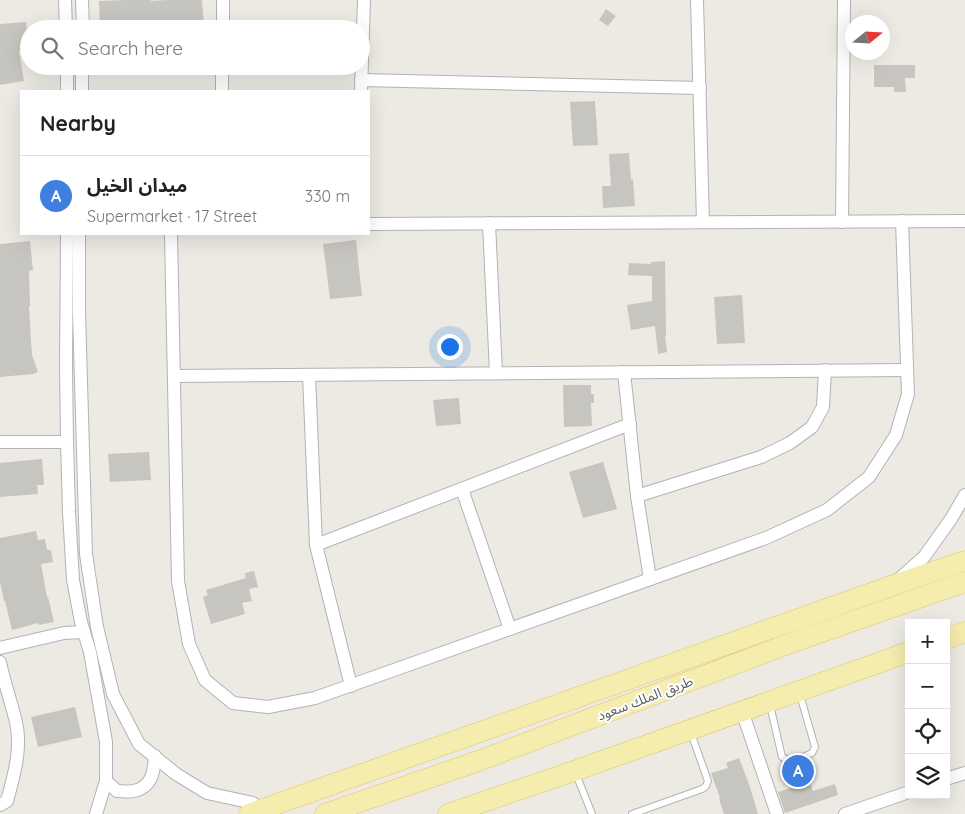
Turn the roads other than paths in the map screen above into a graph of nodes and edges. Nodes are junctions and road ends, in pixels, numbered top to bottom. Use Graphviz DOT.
graph roads {
  1 [pos="65,0"];
  2 [pos="82,0"];
  3 [pos="223,0"];
  4 [pos="364,0"];
  5 [pos="697,0"];
  6 [pos="844,0"];
  7 [pos="66,20"];
  8 [pos="83,20"];
  9 [pos="223,20"];
  10 [pos="363,20"];
  11 [pos="67,75"];
  12 [pos="82,75"];
  13 [pos="222,75"];
  14 [pos="361,86"];
  15 [pos="700,88"];
  16 [pos="67,90"];
  17 [pos="82,90"];
  18 [pos="222,90"];
  19 [pos="902,221"];
  20 [pos="965,221"];
  21 [pos="703,222"];
  22 [pos="842,222"];
  23 [pos="370,224"];
  24 [pos="489,224"];
  25 [pos="67,235"];
  26 [pos="79,235"];
  27 [pos="171,235"];
  28 [pos="825,370"];
  29 [pos="907,370"];
  30 [pos="624,372"];
  31 [pos="496,373"];
  32 [pos="309,374"];
  33 [pos="174,376"];
  34 [pos="630,424"];
  35 [pos="0,442"];
  36 [pos="67,442"];
  37 [pos="462,489"];
  38 [pos="965,495"];
  39 [pos="637,496"];
  40 [pos="316,545"];
  41 [pos="965,561"];
  42 [pos="650,579"];
  43 [pos="965,582"];
  44 [pos="891,586"];
  45 [pos="510,629"];
  46 [pos="84,632"];
  47 [pos="965,632"];
  48 [pos="950,638"];
  49 [pos="0,648"];
  50 [pos="905,653"];
  51 [pos="0,662"];
  52 [pos="351,686"];
  53 [pos="799,691"];
  54 [pos="769,702"];
  55 [pos="742,711"];
  56 [pos="689,729"];
  57 [pos="155,756"];
  58 [pos="574,771"];
  59 [pos="965,773"];
  60 [pos="950,778"];
  61 [pos="106,781"];
  62 [pos="905,793"];
  63 [pos="0,805"];
  64 [pos="251,809"];
  65 [pos="96,814"];
  66 [pos="324,814"];
  67 [pos="448,814"];
  68 [pos="592,814"];
  69 [pos="632,814"];
  70 [pos="777,814"];
  71 [pos="845,814"];
  1 -- 7 [label="street"];
  2 -- 8 [label="street"];
  3 -- 9 [label="street"];
  4 -- 10 [label="street"];
  5 -- 15 [label="street"];
  6 -- 22 [label="street"];
  11 -- 16 [label="street"];
  12 -- 17 [label="street"];
  13 -- 18 [label="street"];
  14 -- 15 [label="street"];
  15 -- 21 [label="street"];
  19 -- 20 [label="street"];
  19 -- 22 [label="street"];
  19 -- 29 [label="street"];
  21 -- 22 [label="street"];
  21 -- 24 [label="street"];
  23 -- 24 [label="street"];
  24 -- 31 [label="street"];
  25 -- 36 [label="street"];
  26 -- 57 [label="street"];
  27 -- 33 [label="street"];
  28 -- 29 [label="street"];
  28 -- 30 [label="street"];
  28 -- 39 [label="street"];
  29 -- 42 [label="street"];
  30 -- 31 [label="street"];
  30 -- 34 [label="street"];
  31 -- 32 [label="street"];
  32 -- 33 [label="street"];
  32 -- 40 [label="street"];
  33 -- 52 [label="street"];
  34 -- 37 [label="street"];
  34 -- 39 [label="street"];
  35 -- 36 [label="street"];
  36 -- 46 [label="street"];
  37 -- 40 [label="street"];
  37 -- 45 [label="street"];
  38 -- 44 [label="street"];
  39 -- 42 [label="street"];
  40 -- 52 [label="street"];
  41 -- 44 [label="main road"];
  42 -- 45 [label="street"];
  43 -- 66 [label="main road, طريق الملك سعود"];
  44 -- 64 [label="main road"];
  45 -- 52 [label="street"];
  46 -- 49 [label="street"];
  46 -- 61 [label="street"];
  47 -- 48 [label="main road"];
  50 -- 53 [label="main road"];
  51 -- 63 [label="street"];
  53 -- 54 [label="main road"];
  53 -- 54 [label="lane"];
  54 -- 55 [label="main road"];
  55 -- 56 [label="main road"];
  55 -- 70 [label="street"];
  56 -- 58 [label="main road"];
  56 -- 69 [label="lane"];
  57 -- 61 [label="street"];
  57 -- 64 [label="street"];
  58 -- 67 [label="main road"];
  58 -- 68 [label="lane"];
  59 -- 60 [label="street"];
  61 -- 65 [label="street"];
  62 -- 71 [label="street"];
}
